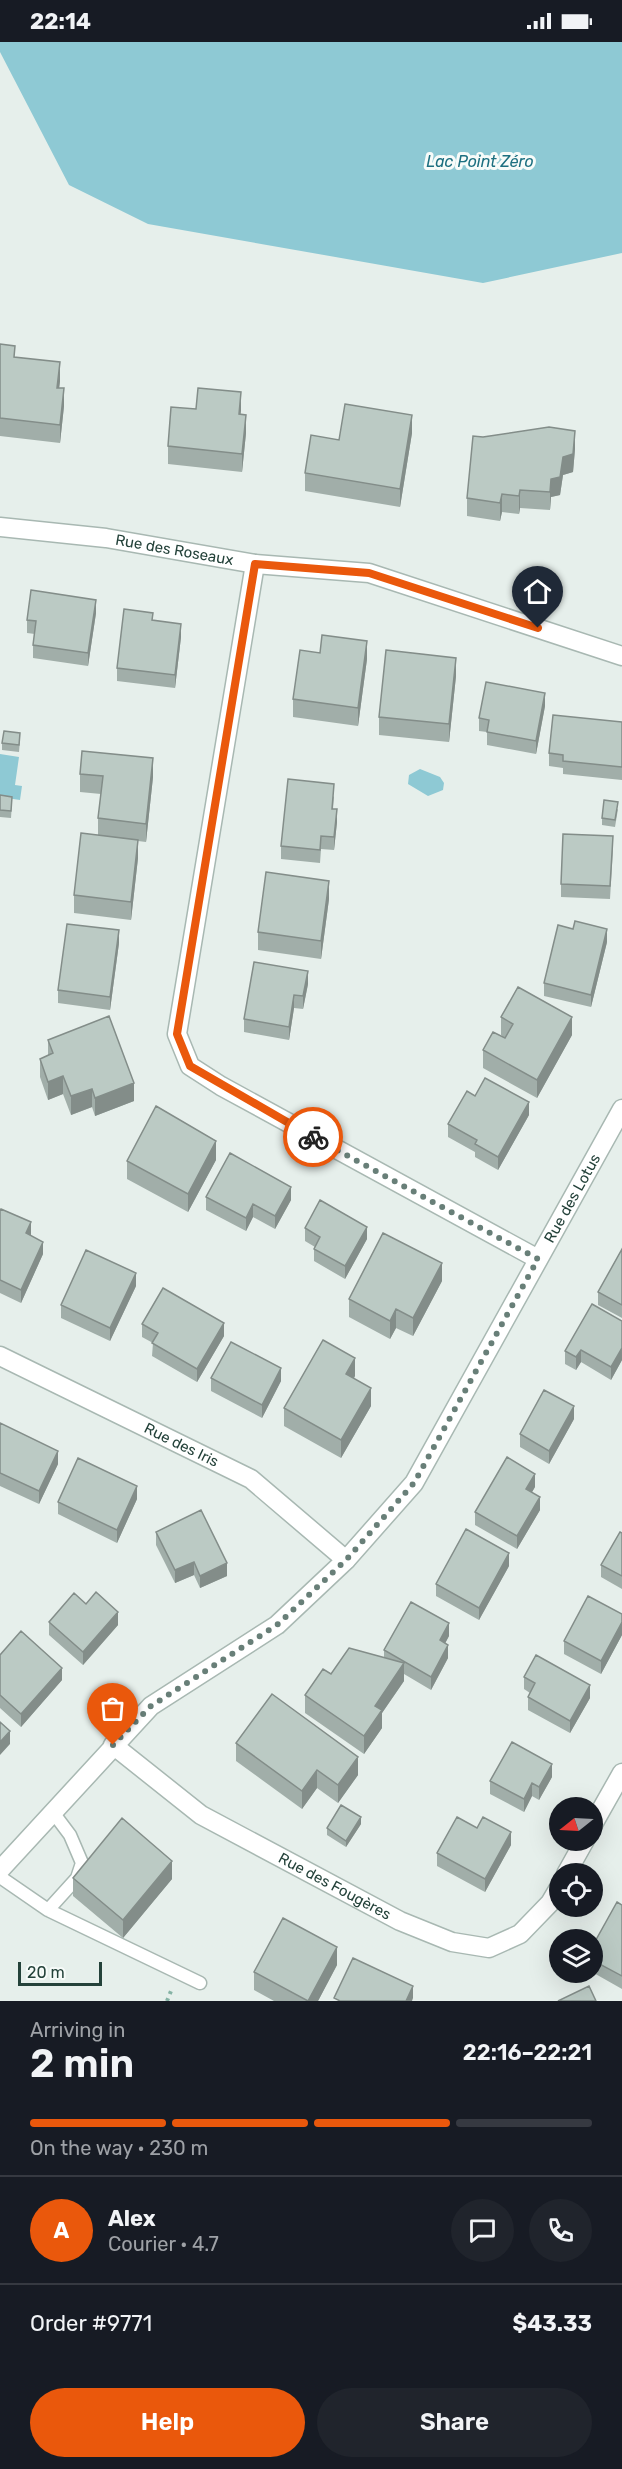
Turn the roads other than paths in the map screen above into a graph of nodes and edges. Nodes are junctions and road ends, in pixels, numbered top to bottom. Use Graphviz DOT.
graph roads {
  1 [pos="0,527"];
  2 [pos="255,564"];
  3 [pos="622,656"];
  4 [pos="622,1109"];
  5 [pos="538,1259"];
  6 [pos="0,1356"];
  7 [pos="346,1560"];
  8 [pos="113,1745"];
  9 [pos="622,1773"];
  10 [pos="603,1807"];
  11 [pos="52,1811"];
  12 [pos="0,1870"];
  13 [pos="0,1877"];
  14 [pos="549,1904"];
  15 [pos="48,1910"];
  16 [pos="200,1983"];
  1 -- 2 [label="street, Rue des Roseaux"];
  2 -- 3 [label="street, Rue des Roseaux"];
  2 -- 5 [label="street"];
  4 -- 5 [label="street, Rue des Lotus"];
  5 -- 7 [label="street, Rue des Lotus"];
  6 -- 7 [label="street, Rue des Iris"];
  7 -- 8 [label="street, Rue des Lotus"];
  8 -- 11 [label="street, Rue des Lotus"];
  8 -- 14 [label="street, Rue des Fougères"];
  9 -- 10 [label="street"];
  11 -- 12 [label="street, Rue des Lotus"];
  11 -- 15 [label="lane"];
  13 -- 15 [label="lane"];
  15 -- 16 [label="lane"];
}
